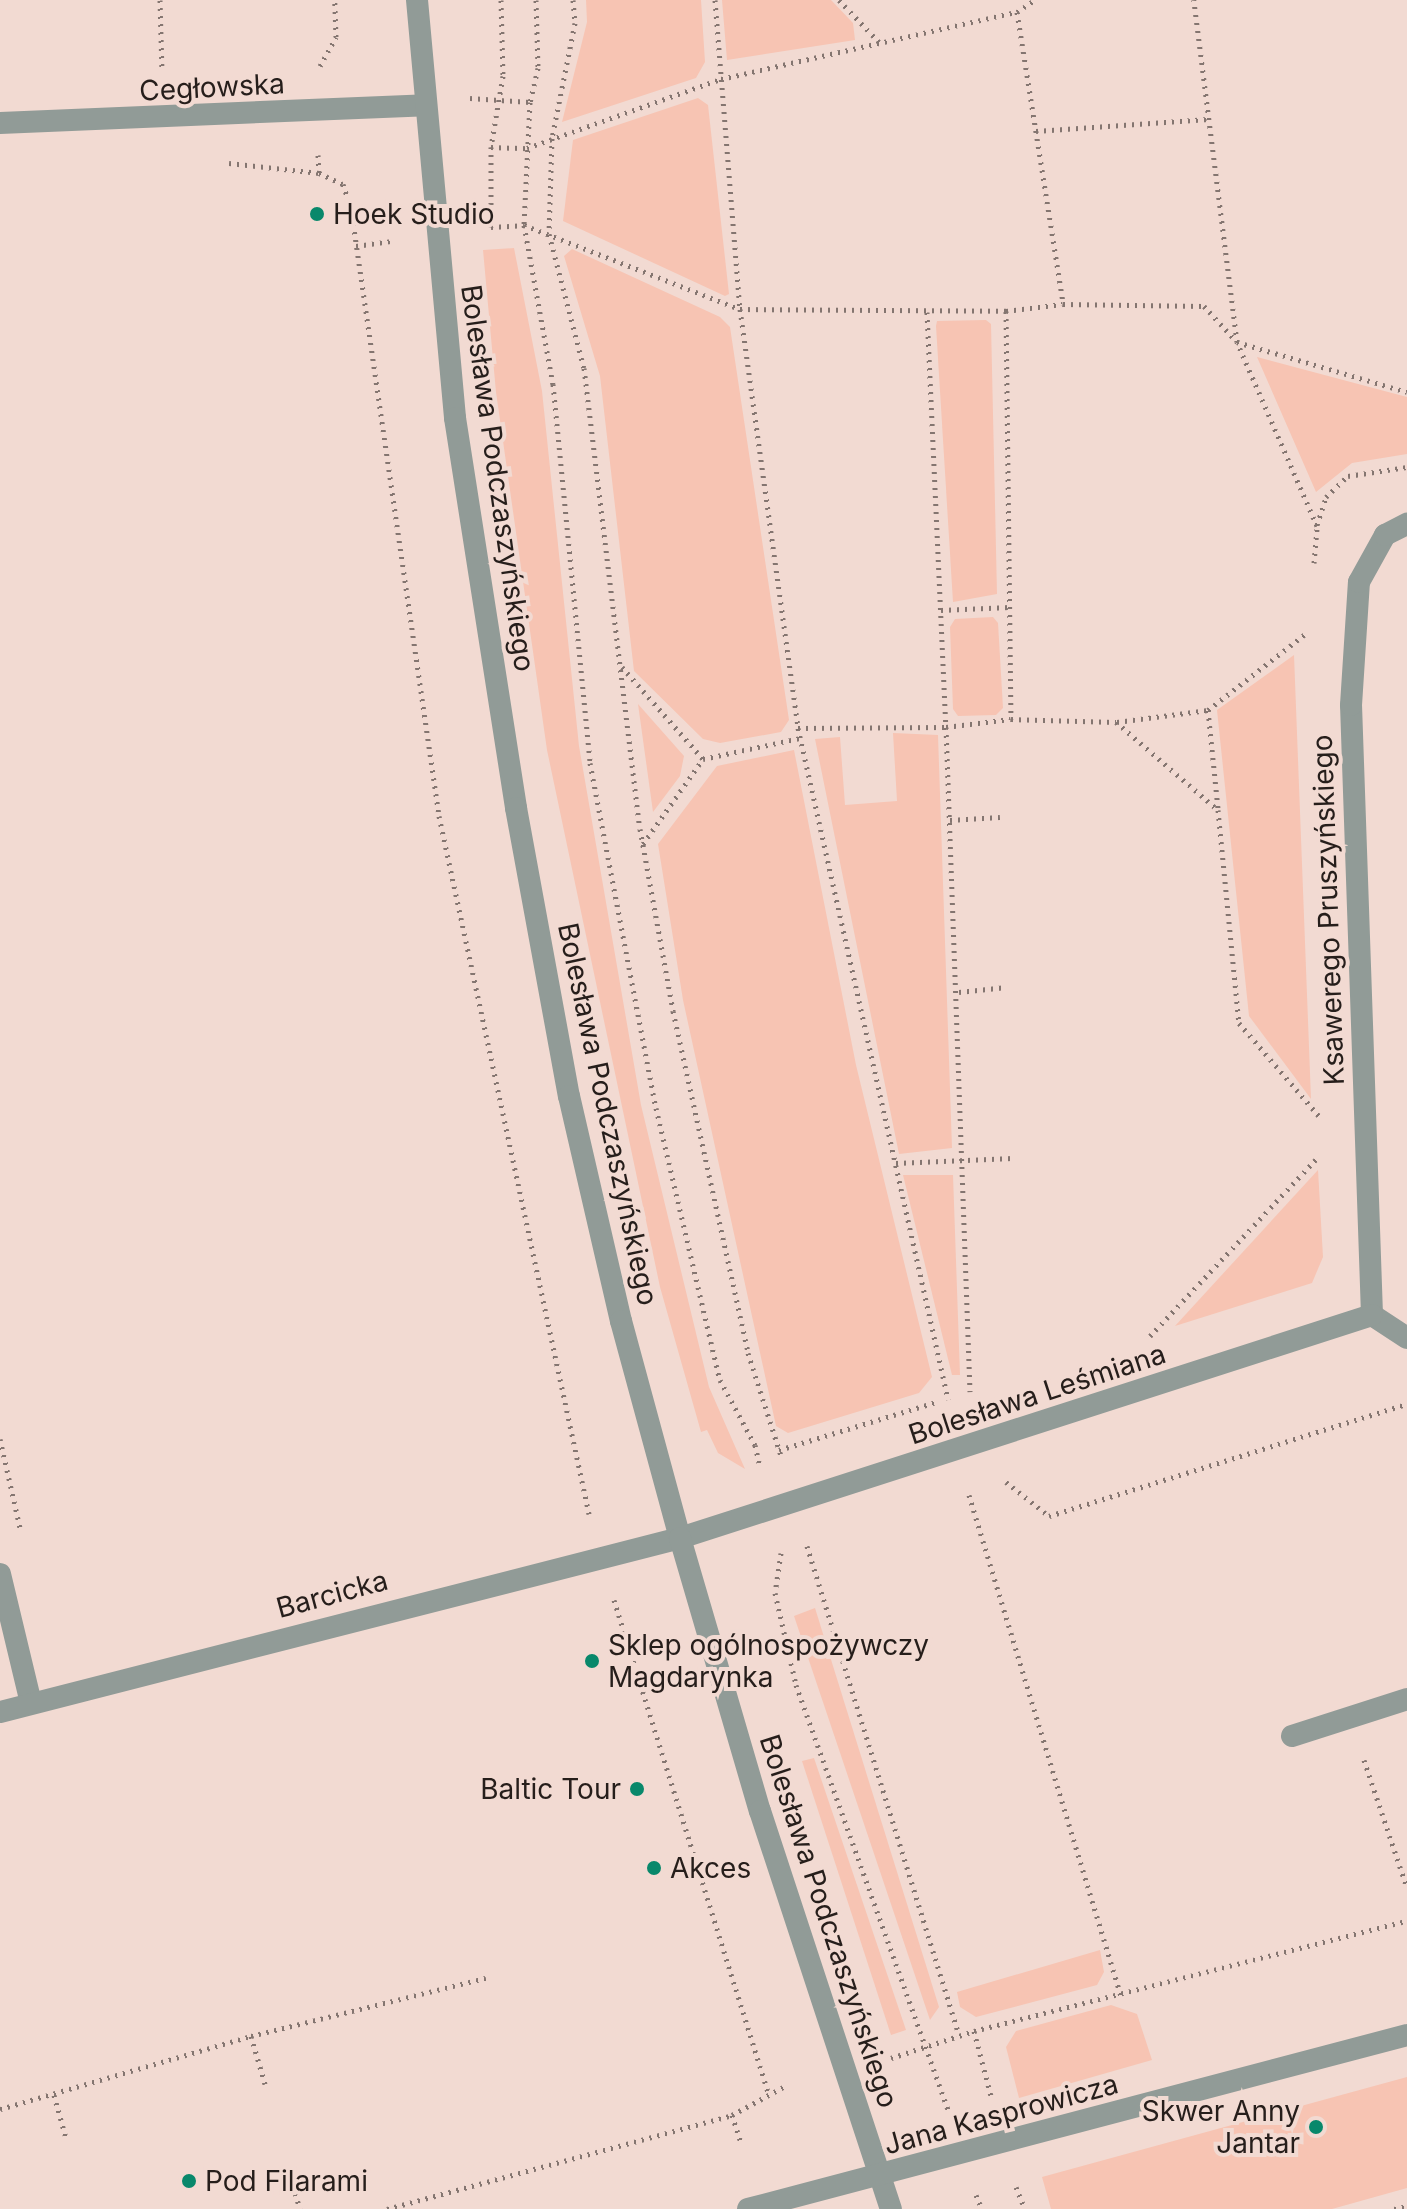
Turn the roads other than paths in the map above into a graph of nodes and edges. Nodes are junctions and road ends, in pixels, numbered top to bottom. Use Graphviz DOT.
graph roads {
  1 [pos="417,0"];
  2 [pos="426,105"];
  3 [pos="0,123"];
  4 [pos="1407,524"];
  5 [pos="1372,1315"];
  6 [pos="1407,1338"];
  7 [pos="680,1538"];
  8 [pos="0,1574"];
  9 [pos="1407,1699"];
  10 [pos="31,1703"];
  11 [pos="0,1712"];
  12 [pos="1292,1736"];
  13 [pos="1407,2035"];
  14 [pos="880,2178"];
  15 [pos="748,2209"];
  16 [pos="891,2209"];
  1 -- 2 [label="street, Bolesława Podczaszyńskiego"];
  2 -- 3 [label="street, Cegłowska"];
  2 -- 7 [label="street, Bolesława Podczaszyńskiego"];
  4 -- 5 [label="street, Ksawerego Pruszyńskiego"];
  5 -- 6 [label="street"];
  5 -- 7 [label="street, Bolesława Leśmiana"];
  7 -- 10 [label="street, Barcicka"];
  7 -- 14 [label="street, Bolesława Podczaszyńskiego"];
  8 -- 10 [label="street"];
  9 -- 12 [label="street"];
  10 -- 11 [label="street, Barcicka"];
  13 -- 14 [label="street, Jana Kasprowicza"];
  14 -- 15 [label="street, Jana Kasprowicza"];
  14 -- 16 [label="street, Bolesława Podczaszyńskiego"];
}
